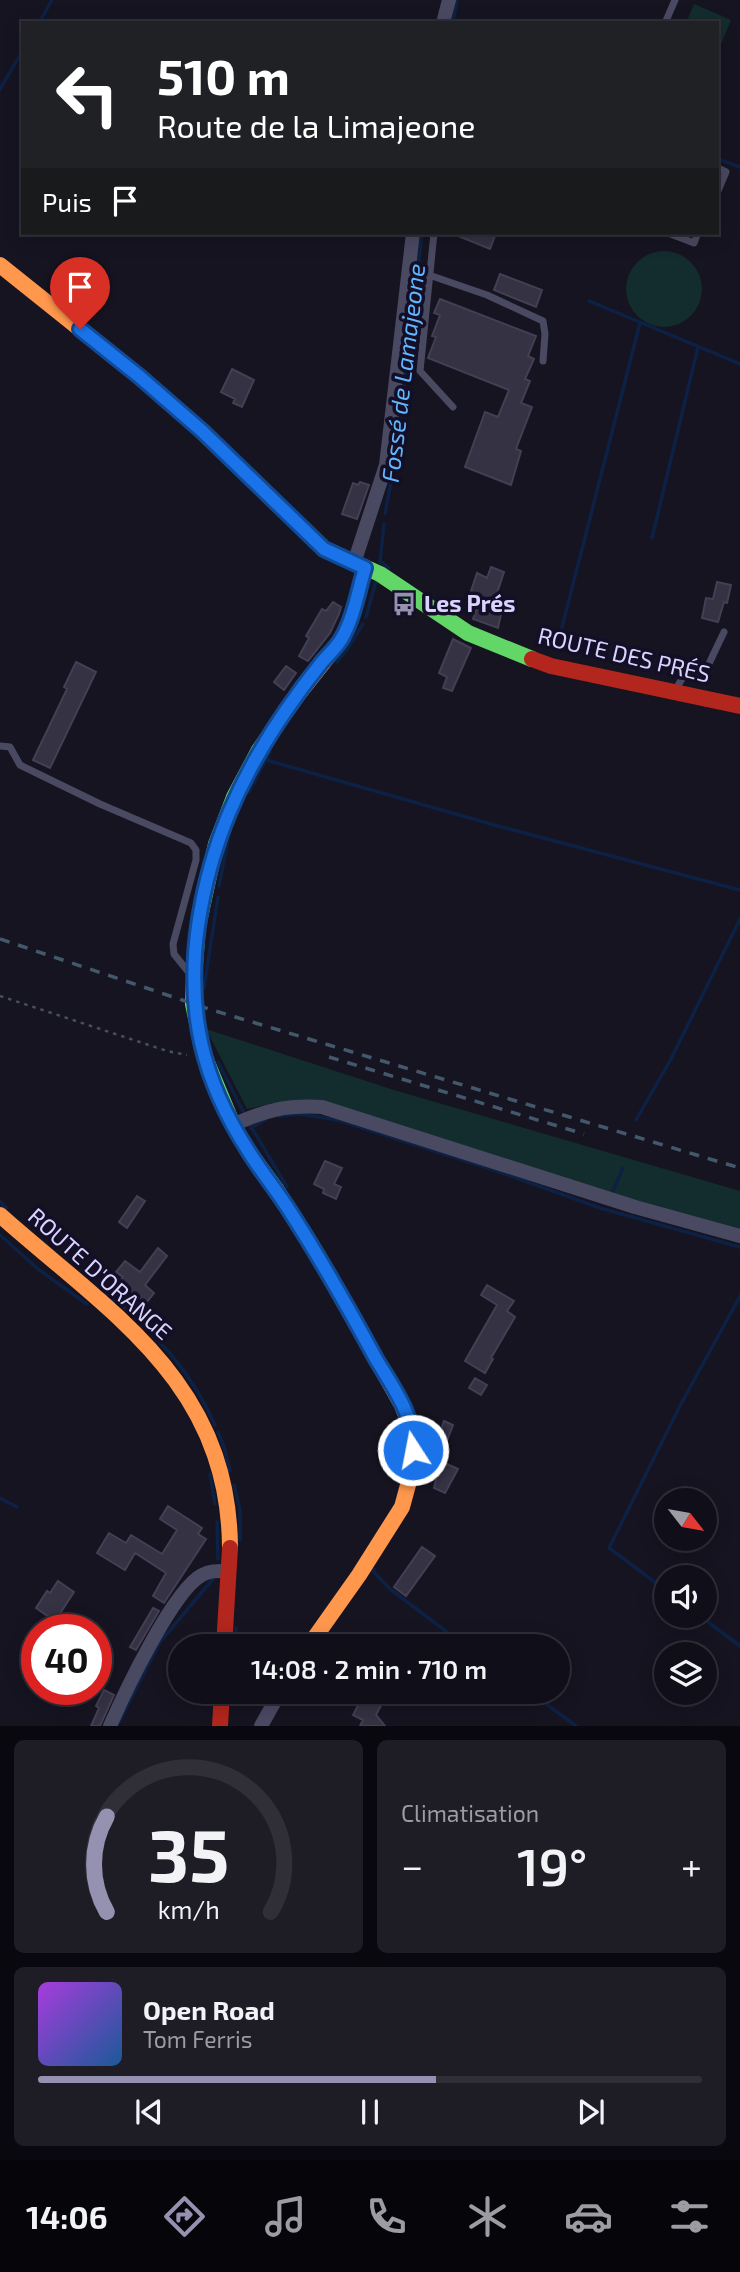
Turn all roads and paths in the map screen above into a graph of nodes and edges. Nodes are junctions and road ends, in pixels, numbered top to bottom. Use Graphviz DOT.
graph roads {
  1 [pos="449,0"];
  2 [pos="675,0"];
  3 [pos="444,21"];
  4 [pos="667,21"];
  5 [pos="719,168"];
  6 [pos="719,189"];
  7 [pos="413,235"];
  8 [pos="434,235"];
  9 [pos="673,235"];
  10 [pos="697,235"];
  11 [pos="0,265"];
  12 [pos="429,275"];
  13 [pos="543,361"];
  14 [pos="453,407"];
  15 [pos="360,566"];
  16 [pos="724,632"];
  17 [pos="676,693"];
  18 [pos="740,706"];
  19 [pos="0,746"];
  20 [pos="194,978"];
  21 [pos="0,996"];
  22 [pos="204,1055"];
  23 [pos="233,1125"];
  24 [pos="0,1215"];
  25 [pos="740,1236"];
  26 [pos="229,1571"];
  27 [pos="225,1634"];
  28 [pos="317,1634"];
  29 [pos="221,1704"];
  30 [pos="273,1704"];
  31 [pos="110,1726"];
  32 [pos="220,1726"];
  33 [pos="261,1726"];
  1 -- 3 [label="street"];
  2 -- 4 [label="lane"];
  5 -- 6 [label="lane"];
  7 -- 15 [label="street"];
  8 -- 12 [label="lane"];
  9 -- 10 [label="lane"];
  11 -- 15 [label="street, ROUTE DES PRÉS"];
  12 -- 13 [label="lane"];
  12 -- 14 [label="lane"];
  15 -- 17 [label="street, ROUTE DES PRÉS"];
  15 -- 20 [label="street"];
  16 -- 17 [label="lane"];
  17 -- 18 [label="street, ROUTE DES PRÉS"];
  19 -- 20 [label="lane"];
  20 -- 22 [label="street"];
  21 -- 22 [label="path"];
  22 -- 23 [label="street"];
  23 -- 25 [label="street"];
  23 -- 28 [label="street"];
  24 -- 26 [label="street, ROUTE D'ORANGE"];
  26 -- 27 [label="street, ROUTE D'ORANGE"];
  26 -- 31 [label="street"];
  29 -- 32 [label="street"];
  30 -- 33 [label="street"];
}
